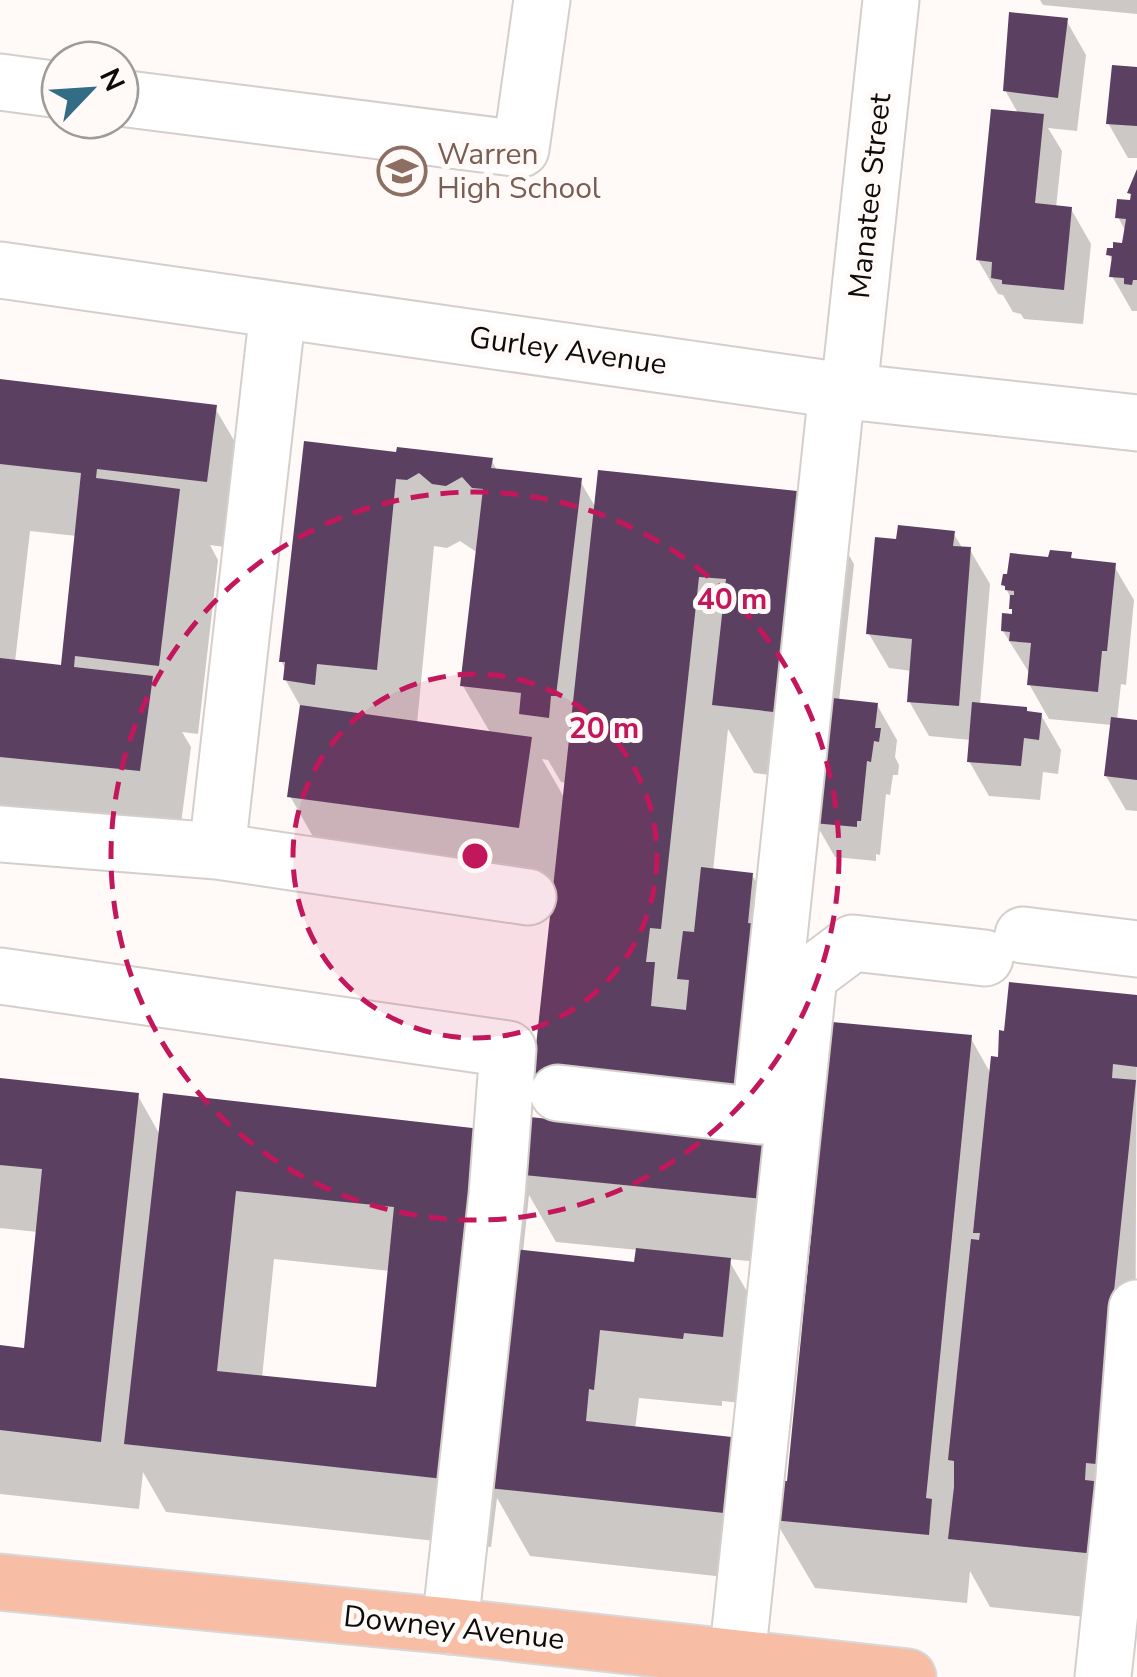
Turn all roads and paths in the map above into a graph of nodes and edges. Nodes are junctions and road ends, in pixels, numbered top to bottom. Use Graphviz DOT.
graph roads {
  1 [pos="542,0"];
  2 [pos="891,0"];
  3 [pos="0,82"];
  4 [pos="40,87"];
  5 [pos="140,101"];
  6 [pos="0,270"];
  7 [pos="278,310"];
  8 [pos="843,390"];
  9 [pos="1137,424"];
  10 [pos="0,834"];
  11 [pos="218,850"];
  12 [pos="528,897"];
  13 [pos="1137,950"];
  14 [pos="0,976"];
  15 [pos="558,1093"];
  16 [pos="1137,1308"];
  17 [pos="0,1582"];
  18 [pos="450,1626"];
  19 [pos="737,1659"];
  20 [pos="900,1677"];
  21 [pos="908,1677"];
  22 [pos="1102,1677"];
  1 -- 5 [label="street"];
  2 -- 8 [label="street, Manatee Street"];
  3 -- 4 [label="street"];
  6 -- 7 [label="street, Gurley Avenue"];
  7 -- 8 [label="street, Gurley Avenue"];
  7 -- 11 [label="street"];
  8 -- 9 [label="street, Gurley Avenue"];
  8 -- 15 [label="street, Manatee Street"];
  10 -- 11 [label="street"];
  11 -- 12 [label="street"];
  13 -- 19 [label="street"];
  14 -- 18 [label="street"];
  16 -- 22 [label="street"];
  17 -- 18 [label="main road, Downey Avenue"];
  18 -- 19 [label="main road, Downey Avenue"];
  19 -- 20 [label="main road, Downey Avenue"];
  20 -- 21 [label="main road, Downey Avenue"];
}
